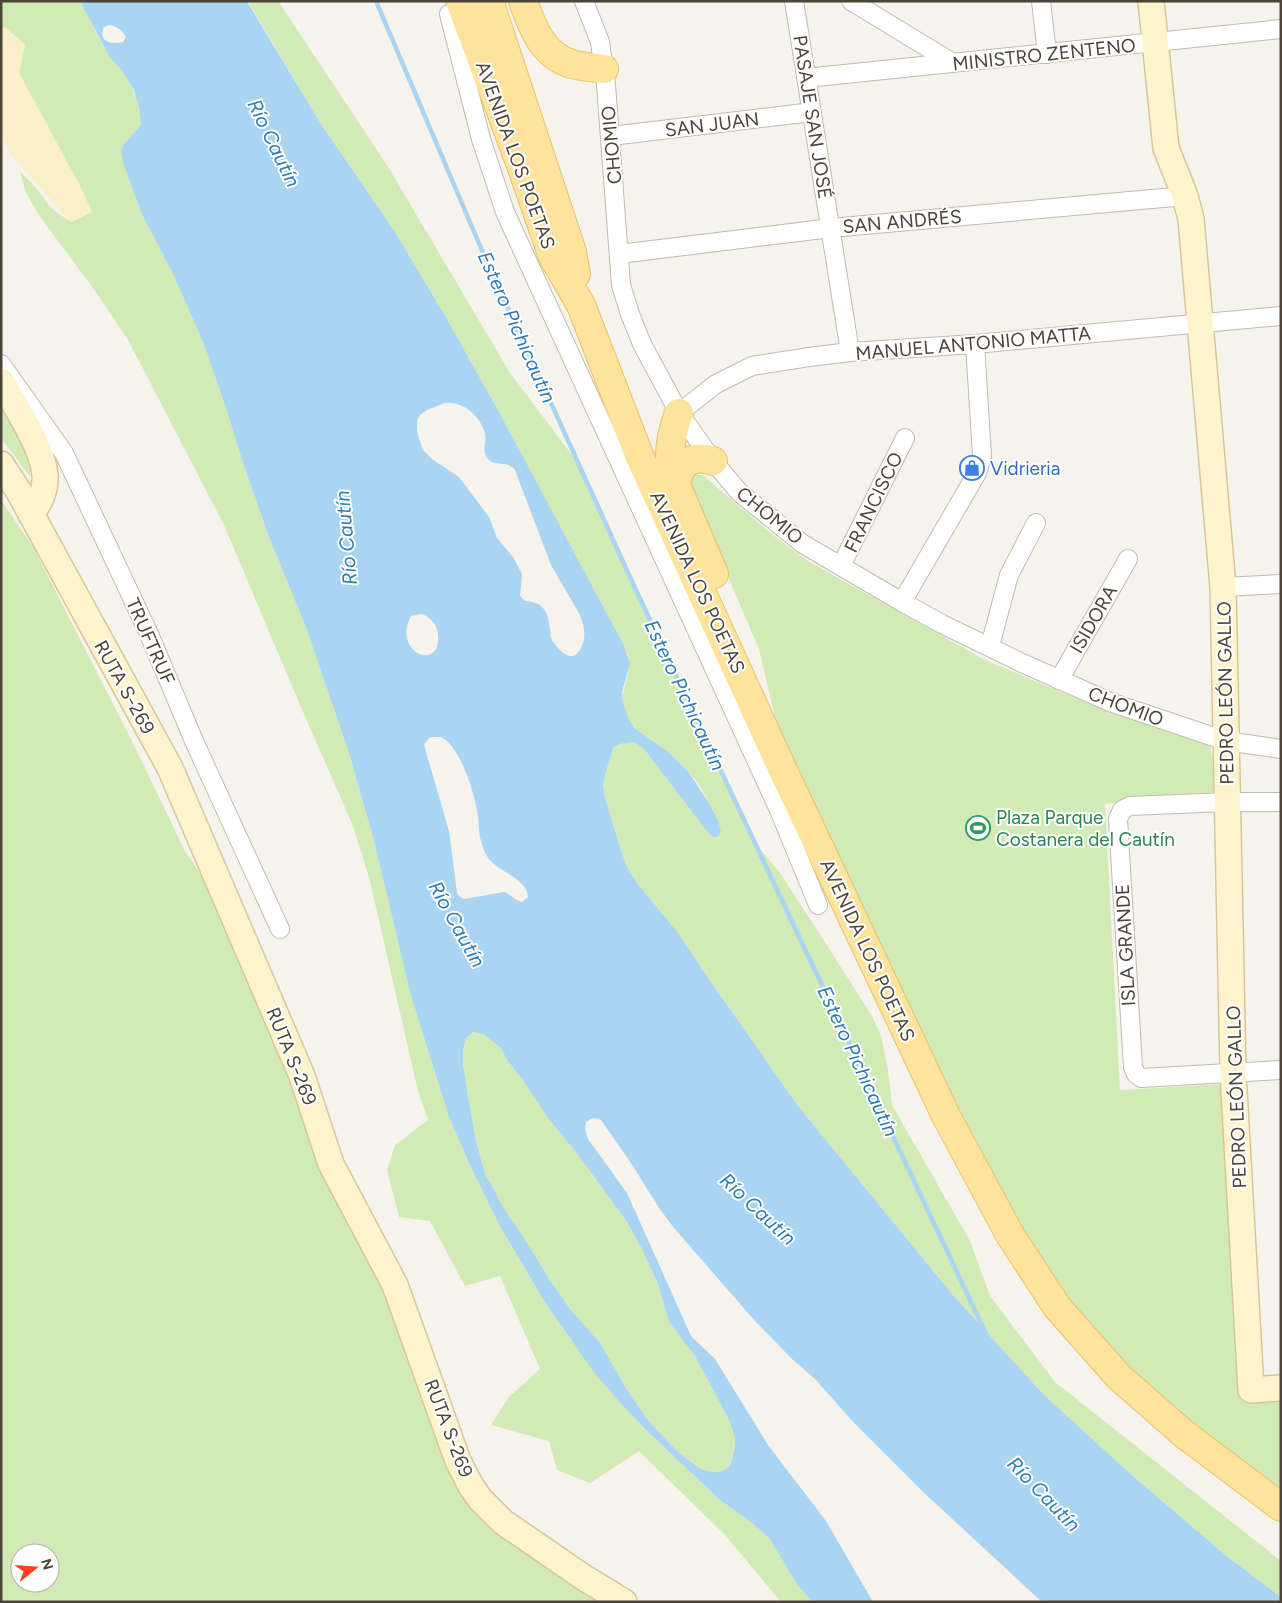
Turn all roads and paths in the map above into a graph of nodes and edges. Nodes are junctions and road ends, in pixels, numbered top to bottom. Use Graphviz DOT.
graph roads {
  1 [pos="489,1"];
  2 [pos="505,1"];
  3 [pos="523,1"];
  4 [pos="584,1"];
  5 [pos="794,1"];
  6 [pos="851,1"];
  7 [pos="1042,1"];
  8 [pos="1151,1"];
  9 [pos="451,6"];
  10 [pos="1281,29"];
  11 [pos="1155,42"];
  12 [pos="1047,54"];
  13 [pos="953,63"];
  14 [pos="604,68"];
  15 [pos="806,78"];
  16 [pos="520,91"];
  17 [pos="812,112"];
  18 [pos="611,136"];
  19 [pos="1185,196"];
  20 [pos="831,228"];
  21 [pos="619,254"];
  22 [pos="581,305"];
  23 [pos="1281,316"];
  24 [pos="1200,324"];
  25 [pos="975,344"];
  26 [pos="850,352"];
  27 [pos="1,364"];
  28 [pos="1,381"];
  29 [pos="679,413"];
  30 [pos="905,438"];
  31 [pos="712,461"];
  32 [pos="1,464"];
  33 [pos="677,489"];
  34 [pos="31,514"];
  35 [pos="1036,523"];
  36 [pos="1128,559"];
  37 [pos="841,566"];
  38 [pos="1281,584"];
  39 [pos="1223,587"];
  40 [pos="902,602"];
  41 [pos="990,646"];
  42 [pos="1059,680"];
  43 [pos="769,739"];
  44 [pos="1226,741"];
  45 [pos="1281,748"];
  46 [pos="1227,802"];
  47 [pos="1281,802"];
  48 [pos="818,905"];
  49 [pos="280,929"];
  50 [pos="1281,1070"];
  51 [pos="1233,1072"];
  52 [pos="1281,1388"];
  53 [pos="1281,1507"];
  54 [pos="624,1602"];
  1 -- 16 [label="main road, AVENIDA LOS POETAS"];
  2 -- 16 [label="main road"];
  3 -- 14 [label="main road"];
  4 -- 14 [label="street, CHOMIO"];
  5 -- 15 [label="street, PASAJE SAN JOSÉ"];
  6 -- 13 [label="street"];
  7 -- 12 [label="street"];
  8 -- 11 [label="street, PEDRO LEÓN GALLO"];
  9 -- 22 [label="main road, AVENIDA LOS POETAS"];
  9 -- 48 [label="street"];
  10 -- 11 [label="street, MINISTRO ZENTENO"];
  11 -- 12 [label="street, MINISTRO ZENTENO"];
  11 -- 19 [label="street, PEDRO LEÓN GALLO"];
  12 -- 13 [label="street, MINISTRO ZENTENO"];
  13 -- 15 [label="street, MINISTRO ZENTENO"];
  14 -- 18 [label="street, CHOMIO"];
  15 -- 17 [label="street, PASAJE SAN JOSÉ"];
  16 -- 22 [label="main road, AVENIDA LOS POETAS"];
  17 -- 18 [label="street, SAN JUAN"];
  17 -- 20 [label="street, PASAJE SAN JOSÉ"];
  18 -- 21 [label="street, CHOMIO"];
  19 -- 20 [label="street, SAN ANDRÉS"];
  19 -- 24 [label="street, PEDRO LEÓN GALLO"];
  20 -- 21 [label="street, SAN ANDRÉS"];
  20 -- 26 [label="street, PASAJE SAN JOSÉ"];
  21 -- 29 [label="street, CHOMIO"];
  22 -- 43 [label="main road, AVENIDA LOS POETAS"];
  23 -- 24 [label="street, MANUEL ANTONIO MATTA"];
  24 -- 25 [label="street, MANUEL ANTONIO MATTA"];
  24 -- 39 [label="street, PEDRO LEÓN GALLO"];
  25 -- 26 [label="street, MANUEL ANTONIO MATTA"];
  25 -- 40 [label="street"];
  26 -- 29 [label="street, MANUEL ANTONIO MATTA"];
  27 -- 49 [label="street, TRUFTRUF"];
  28 -- 34 [label="street"];
  29 -- 31 [label="street, CHOMIO"];
  29 -- 33 [label="main road"];
  30 -- 37 [label="street, FRANCISCO"];
  31 -- 33 [label="main road"];
  31 -- 37 [label="street, CHOMIO"];
  32 -- 34 [label="street, RUTA S-269"];
  33 -- 43 [label="main road"];
  34 -- 54 [label="street, RUTA S-269"];
  35 -- 41 [label="street"];
  36 -- 42 [label="street, ISIDORA"];
  37 -- 40 [label="street, CHOMIO"];
  38 -- 39 [label="street"];
  39 -- 44 [label="street, PEDRO LEÓN GALLO"];
  40 -- 41 [label="street, CHOMIO"];
  41 -- 42 [label="street, CHOMIO"];
  42 -- 44 [label="street, CHOMIO"];
  43 -- 53 [label="main road, AVENIDA LOS POETAS"];
  44 -- 45 [label="street, CHOMIO"];
  44 -- 46 [label="street, PEDRO LEÓN GALLO"];
  46 -- 47 [label="street"];
  46 -- 51 [label="street, PEDRO LEÓN GALLO"];
  46 -- 51 [label="street, ISLA GRANDE"];
  50 -- 51 [label="street"];
  51 -- 52 [label="street, PEDRO LEÓN GALLO"];
}
